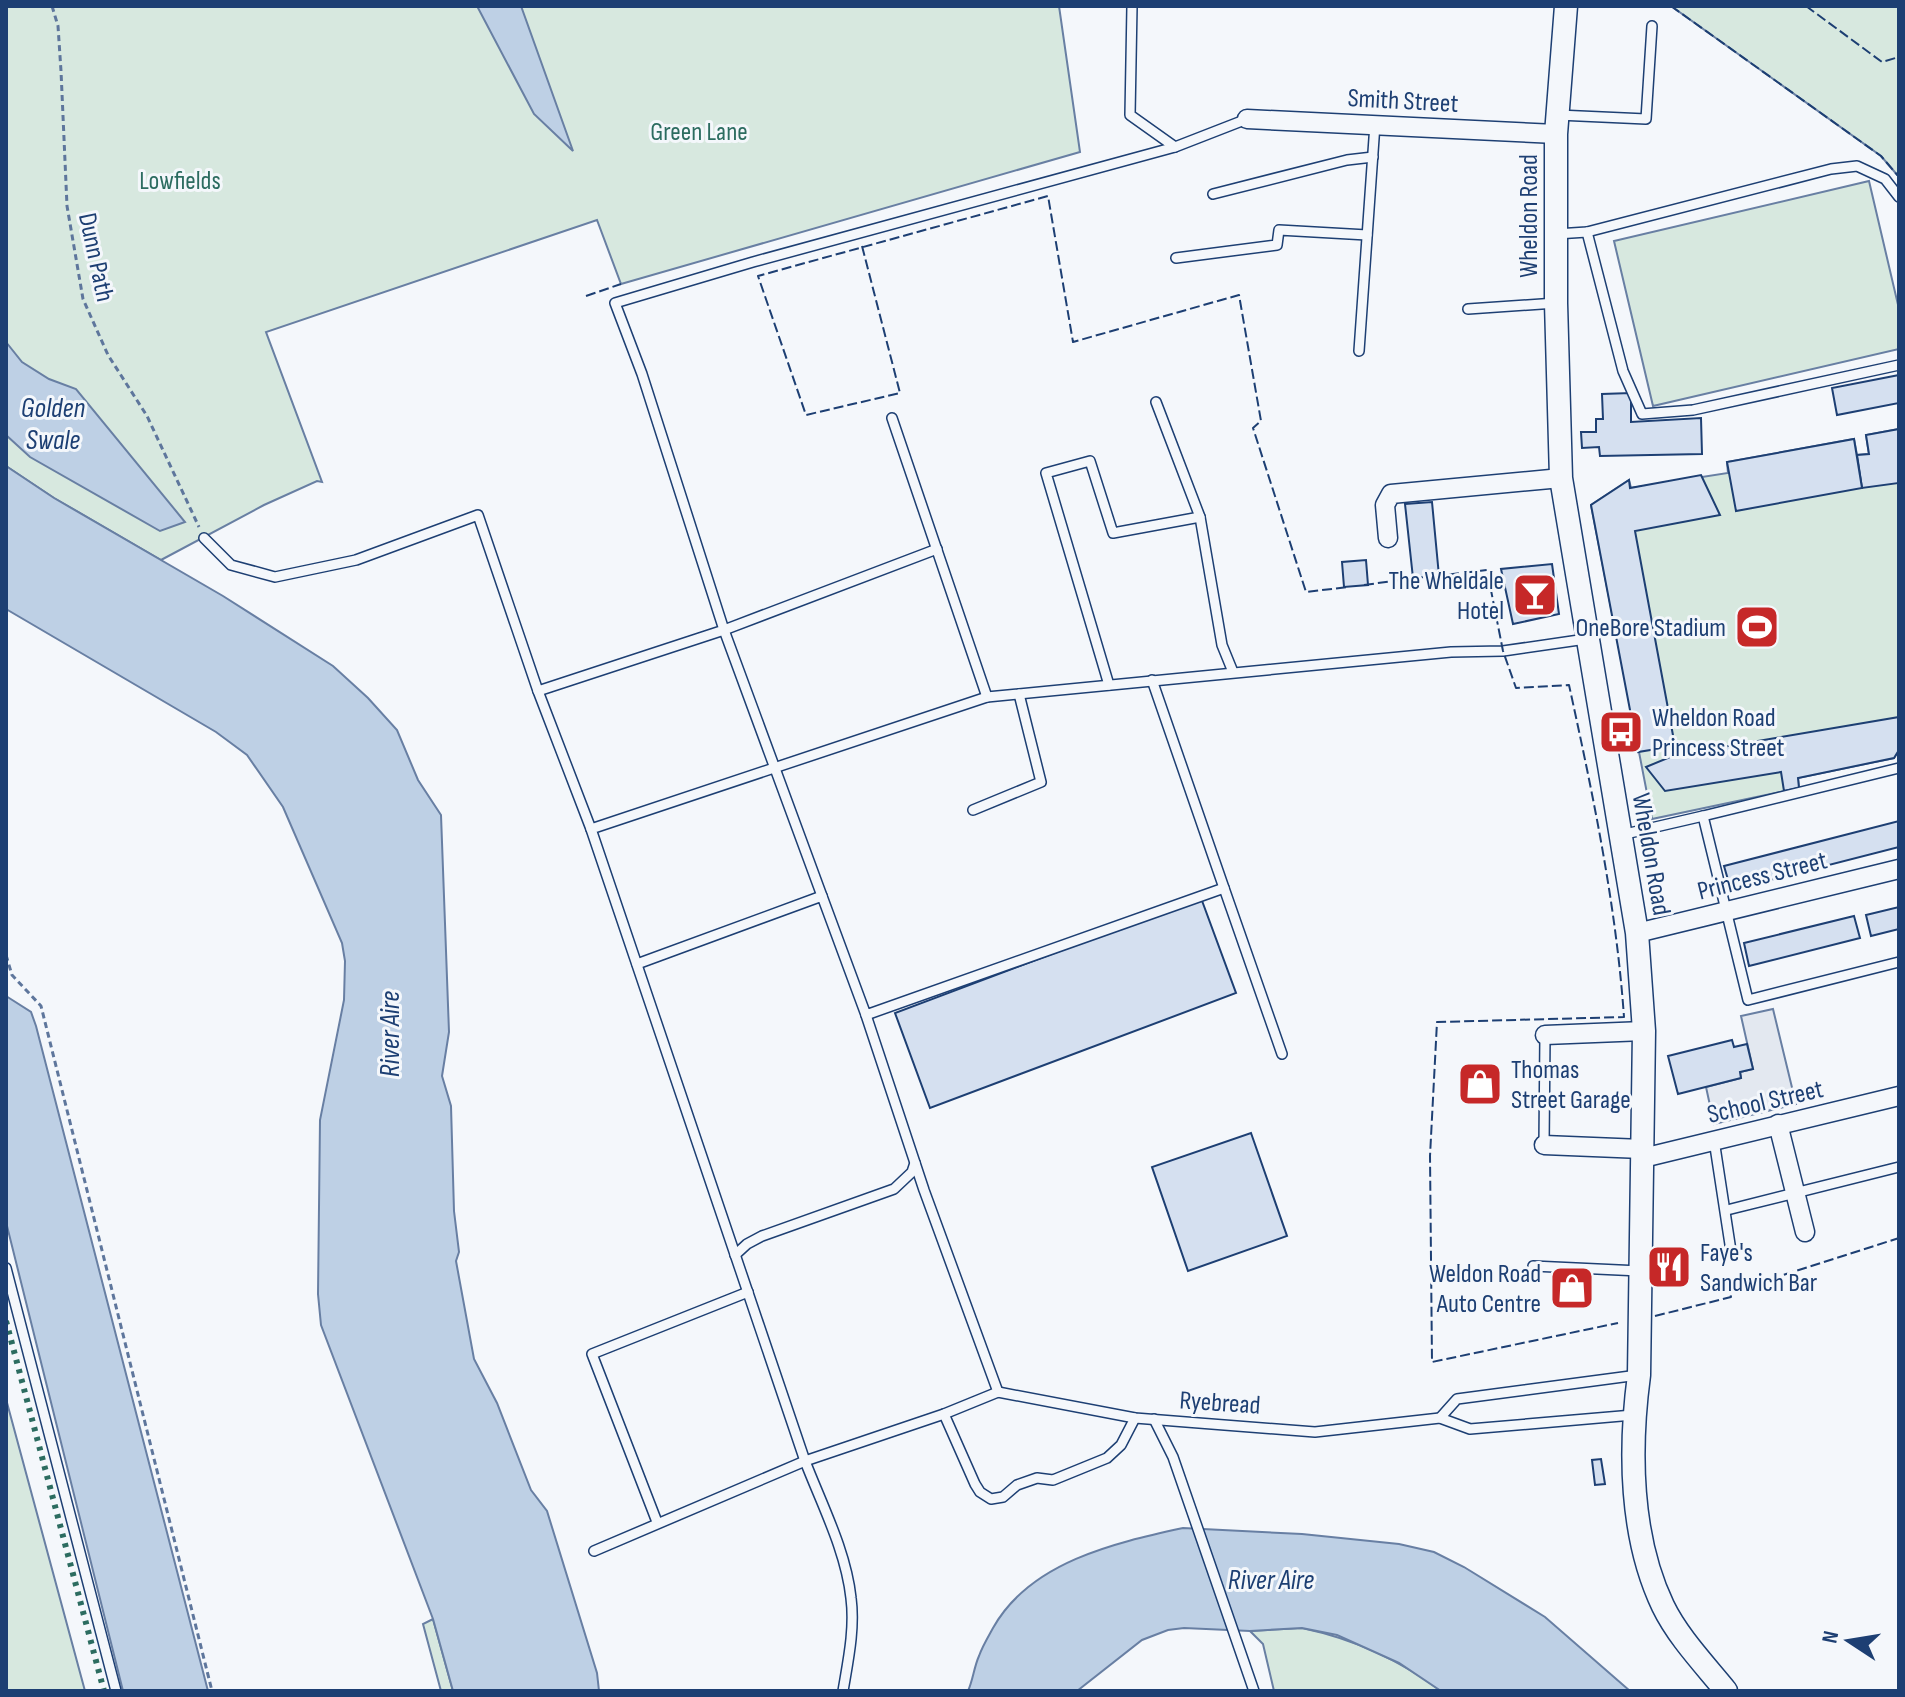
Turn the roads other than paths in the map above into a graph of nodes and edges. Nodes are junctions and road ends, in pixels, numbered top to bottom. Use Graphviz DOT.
graph roads {
  1 [pos="1132,6"];
  2 [pos="1566,6"];
  3 [pos="1652,26"];
  4 [pos="1247,119"];
  5 [pos="1375,124"];
  6 [pos="1557,124"];
  7 [pos="1175,147"];
  8 [pos="1373,157"];
  9 [pos="1213,194"];
  10 [pos="1899,197"];
  11 [pos="1587,232"];
  12 [pos="1556,234"];
  13 [pos="1367,235"];
  14 [pos="1176,258"];
  15 [pos="1556,303"];
  16 [pos="1468,309"];
  17 [pos="1359,351"];
  18 [pos="1899,365"];
  19 [pos="1156,402"];
  20 [pos="892,418"];
  21 [pos="1561,478"];
  22 [pos="1200,517"];
  23 [pos="204,538"];
  24 [pos="1388,538"];
  25 [pos="937,549"];
  26 [pos="724,630"];
  27 [pos="1586,639"];
  28 [pos="1233,672"];
  29 [pos="1152,680"];
  30 [pos="1109,685"];
  31 [pos="538,691"];
  32 [pos="1019,694"];
  33 [pos="987,697"];
  34 [pos="774,767"];
  35 [pos="1899,768"];
  36 [pos="973,810"];
  37 [pos="1703,816"];
  38 [pos="591,829"];
  39 [pos="1619,835"];
  40 [pos="1899,869"];
  41 [pos="1224,888"];
  42 [pos="822,896"];
  43 [pos="1726,910"];
  44 [pos="1637,933"];
  45 [pos="1899,962"];
  46 [pos="637,964"];
  47 [pos="866,1015"];
  48 [pos="1644,1031"];
  49 [pos="1545,1035"];
  50 [pos="1282,1054"];
  51 [pos="1899,1096"];
  52 [pos="1778,1124"];
  53 [pos="1714,1140"];
  54 [pos="1544,1145"];
  55 [pos="1643,1153"];
  56 [pos="915,1163"];
  57 [pos="1899,1167"];
  58 [pos="1796,1194"];
  59 [pos="1727,1210"];
  60 [pos="1805,1232"];
  61 [pos="1731,1251"];
  62 [pos="735,1255"];
  63 [pos="1533,1266"];
  64 [pos="6,1268"];
  65 [pos="1640,1271"];
  66 [pos="748,1292"];
  67 [pos="1639,1375"];
  68 [pos="998,1392"];
  69 [pos="944,1414"];
  70 [pos="1633,1415"];
  71 [pos="1135,1418"];
  72 [pos="1440,1418"];
  73 [pos="1154,1419"];
  74 [pos="805,1461"];
  75 [pos="657,1522"];
  76 [pos="594,1551"];
  77 [pos="116,1691"];
  78 [pos="843,1691"];
  79 [pos="1254,1691"];
  80 [pos="1726,1691"];
  1 -- 7 [label="lane"];
  2 -- 6 [label="street, Wheldon Road"];
  3 -- 6 [label="lane"];
  4 -- 5 [label="street, Smith Street"];
  4 -- 7 [label="lane"];
  5 -- 6 [label="street, Smith Street"];
  5 -- 8 [label="lane"];
  6 -- 12 [label="street, Wheldon Road"];
  7 -- 26 [label="lane"];
  8 -- 9 [label="lane"];
  8 -- 13 [label="lane"];
  10 -- 11 [label="lane"];
  11 -- 12 [label="lane"];
  11 -- 18 [label="lane"];
  12 -- 15 [label="street, Wheldon Road"];
  13 -- 14 [label="lane"];
  13 -- 17 [label="lane"];
  15 -- 16 [label="lane"];
  15 -- 21 [label="street, Wheldon Road"];
  19 -- 22 [label="lane"];
  20 -- 25 [label="lane"];
  21 -- 24 [label="street"];
  21 -- 27 [label="street, Wheldon Road"];
  22 -- 28 [label="lane"];
  22 -- 30 [label="lane"];
  23 -- 31 [label="lane"];
  25 -- 26 [label="lane"];
  25 -- 33 [label="lane"];
  26 -- 31 [label="lane"];
  26 -- 34 [label="lane"];
  27 -- 28 [label="lane"];
  27 -- 39 [label="street, Wheldon Road"];
  28 -- 29 [label="lane"];
  29 -- 30 [label="lane"];
  29 -- 41 [label="lane"];
  30 -- 32 [label="lane"];
  31 -- 38 [label="lane"];
  32 -- 33 [label="lane"];
  32 -- 36 [label="lane"];
  33 -- 34 [label="lane"];
  34 -- 38 [label="lane"];
  34 -- 42 [label="lane"];
  35 -- 37 [label="lane"];
  37 -- 39 [label="lane"];
  37 -- 43 [label="lane"];
  38 -- 46 [label="lane"];
  39 -- 44 [label="street, Wheldon Road"];
  40 -- 43 [label="street, Princess Street"];
  41 -- 47 [label="lane"];
  41 -- 50 [label="lane"];
  42 -- 46 [label="lane"];
  42 -- 47 [label="lane"];
  43 -- 44 [label="street, Princess Street"];
  43 -- 45 [label="lane"];
  44 -- 48 [label="street, Wheldon Road"];
  46 -- 62 [label="lane"];
  47 -- 56 [label="lane"];
  48 -- 49 [label="street"];
  48 -- 55 [label="street, Wheldon Road"];
  49 -- 54 [label="lane"];
  51 -- 52 [label="street, School Street"];
  52 -- 53 [label="street, School Street"];
  52 -- 58 [label="street"];
  53 -- 55 [label="street, School Street"];
  53 -- 59 [label="lane"];
  54 -- 55 [label="street, School Street"];
  55 -- 65 [label="street, Wheldon Road"];
  56 -- 62 [label="lane"];
  56 -- 68 [label="lane"];
  57 -- 58 [label="lane"];
  58 -- 59 [label="lane"];
  58 -- 60 [label="street"];
  59 -- 61 [label="lane"];
  62 -- 66 [label="lane"];
  63 -- 65 [label="lane"];
  64 -- 77 [label="lane"];
  65 -- 67 [label="street, Wheldon Road"];
  66 -- 74 [label="lane"];
  66 -- 75 [label="lane"];
  67 -- 70 [label="street, Wheldon Road"];
  67 -- 72 [label="lane, Ryebread"];
  68 -- 69 [label="lane"];
  68 -- 71 [label="lane, Ryebread"];
  69 -- 71 [label="lane"];
  69 -- 74 [label="lane"];
  70 -- 72 [label="lane, Ryebread"];
  70 -- 80 [label="street, Wheldon Road"];
  71 -- 73 [label="lane, Ryebread"];
  72 -- 73 [label="lane, Ryebread"];
  73 -- 79 [label="lane"];
  74 -- 75 [label="lane"];
  74 -- 78 [label="lane"];
  75 -- 76 [label="lane"];
}
